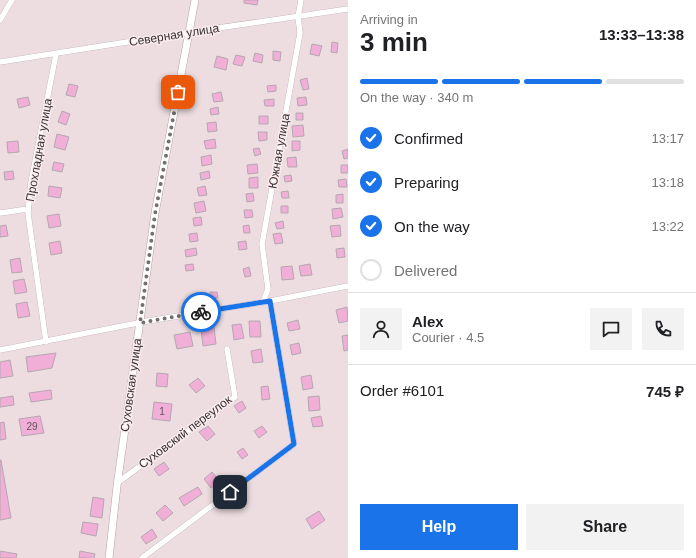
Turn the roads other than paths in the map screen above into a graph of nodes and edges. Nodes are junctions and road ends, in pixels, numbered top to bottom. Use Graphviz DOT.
graph roads {
  1 [pos="12,0"];
  2 [pos="195,0"];
  3 [pos="301,0"];
  4 [pos="348,9"];
  5 [pos="298,16"];
  6 [pos="0,20"];
  7 [pos="189,32"];
  8 [pos="56,54"];
  9 [pos="0,62"];
  10 [pos="28,209"];
  11 [pos="0,213"];
  12 [pos="348,286"];
  13 [pos="270,301"];
  14 [pos="263,302"];
  15 [pos="140,323"];
  16 [pos="46,342"];
  17 [pos="227,349"];
  18 [pos="0,350"];
  19 [pos="117,483"];
  20 [pos="109,558"];
  21 [pos="142,558"];
  1 -- 6 [label="street"];
  2 -- 7 [label="street, Суховская улица"];
  3 -- 5 [label="street, Южная улица"];
  4 -- 5 [label="street, Северная улица"];
  5 -- 7 [label="street, Северная улица"];
  5 -- 14 [label="street, Южная улица"];
  7 -- 8 [label="street, Северная улица"];
  7 -- 15 [label="street, Суховская улица"];
  8 -- 9 [label="street, Северная улица"];
  8 -- 10 [label="street, Прохладная улица"];
  10 -- 11 [label="street"];
  10 -- 16 [label="street, Прохладная улица"];
  12 -- 13 [label="street"];
  13 -- 14 [label="street"];
  13 -- 21 [label="street"];
  14 -- 15 [label="street"];
  15 -- 16 [label="street"];
  15 -- 19 [label="street, Суховская улица"];
  16 -- 18 [label="street"];
  17 -- 19 [label="street, Суховский переулок"];
  19 -- 20 [label="street, Суховская улица"];
}
